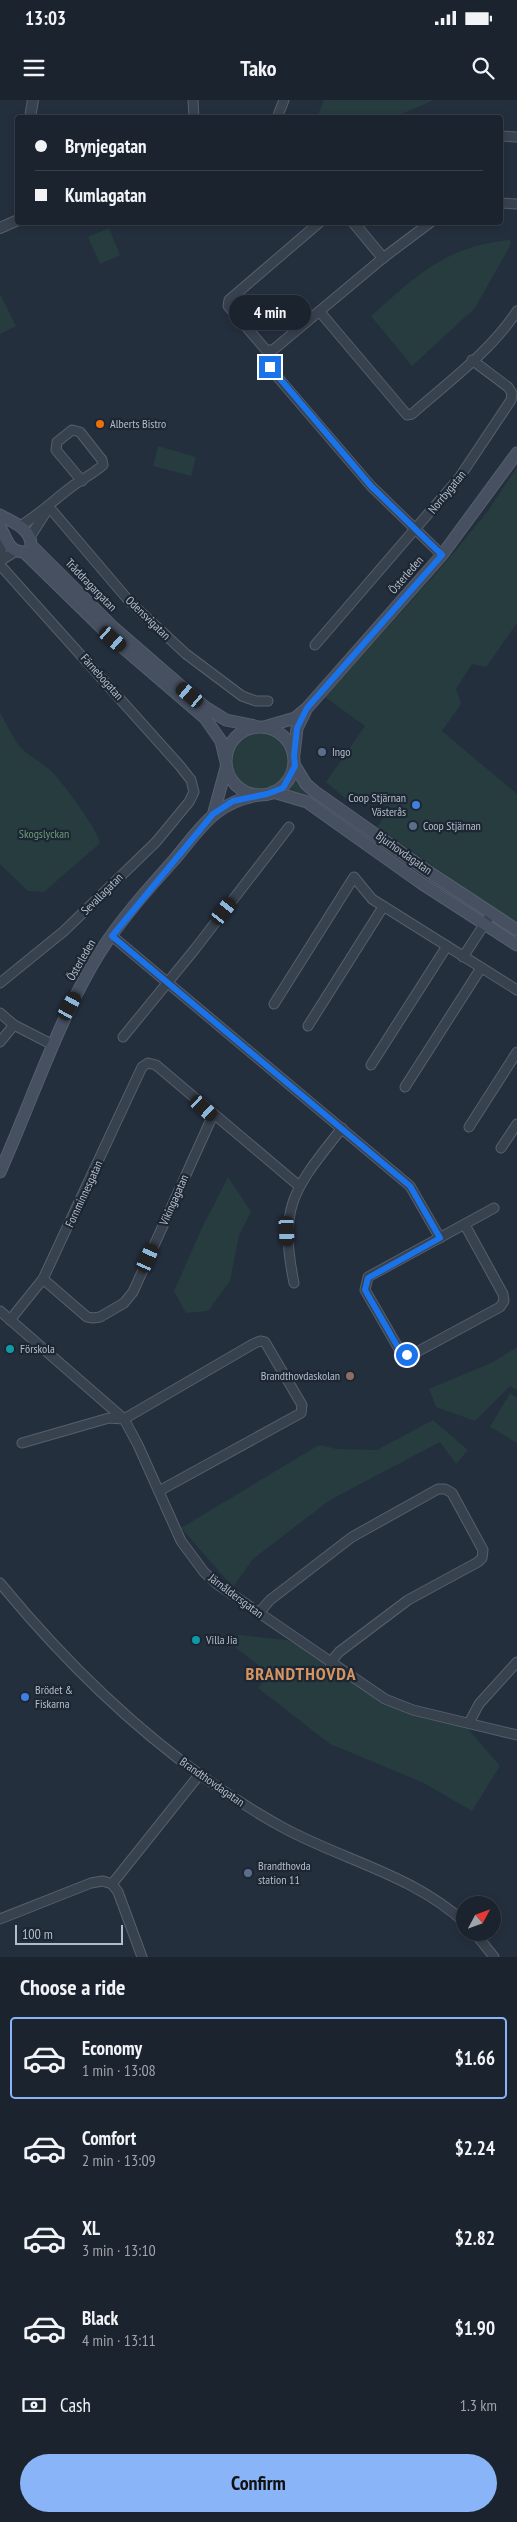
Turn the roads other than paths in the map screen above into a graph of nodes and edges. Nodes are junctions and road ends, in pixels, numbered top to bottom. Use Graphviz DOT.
graph roads {
  1 [pos="33,100"];
  2 [pos="193,100"];
  3 [pos="284,100"];
  4 [pos="30,115"];
  5 [pos="194,115"];
  6 [pos="278,115"];
  7 [pos="503,136"];
  8 [pos="517,137"];
  9 [pos="503,204"];
  10 [pos="517,204"];
  11 [pos="15,221"];
  12 [pos="316,225"];
  13 [pos="356,225"];
  14 [pos="427,225"];
  15 [pos="0,228"];
  16 [pos="383,258"];
  17 [pos="517,310"];
  18 [pos="320,312"];
  19 [pos="472,360"];
  20 [pos="270,367"];
  21 [pos="517,453"];
  22 [pos="82,481"];
  23 [pos="49,507"];
  24 [pos="0,515"];
  25 [pos="19,526"];
  26 [pos="415,531"];
  27 [pos="3,533"];
  28 [pos="26,546"];
  29 [pos="0,555"];
  30 [pos="442,555"];
  31 [pos="0,563"];
  32 [pos="315,645"];
  33 [pos="268,701"];
  34 [pos="307,708"];
  35 [pos="260,727"];
  36 [pos="294,761"];
  37 [pos="225,763"];
  38 [pos="273,792"];
  39 [pos="193,794"];
  40 [pos="258,795"];
  41 [pos="213,814"];
  42 [pos="289,827"];
  43 [pos="429,872"];
  44 [pos="421,882"];
  45 [pos="383,907"];
  46 [pos="491,914"];
  47 [pos="484,925"];
  48 [pos="517,930"];
  49 [pos="112,936"];
  50 [pos="517,945"];
  51 [pos="447,946"];
  52 [pos="464,957"];
  53 [pos="481,968"];
  54 [pos="168,982"];
  55 [pos="0,983"];
  56 [pos="517,990"];
  57 [pos="274,1004"];
  58 [pos="0,1013"];
  59 [pos="14,1025"];
  60 [pos="308,1026"];
  61 [pos="124,1038"];
  62 [pos="0,1042"];
  63 [pos="53,1045"];
  64 [pos="517,1052"];
  65 [pos="372,1065"];
  66 [pos="405,1087"];
  67 [pos="213,1115"];
  68 [pos="517,1124"];
  69 [pos="469,1127"];
  70 [pos="342,1128"];
  71 [pos="501,1148"];
  72 [pos="0,1172"];
  73 [pos="298,1185"];
  74 [pos="494,1208"];
  75 [pos="464,1225"];
  76 [pos="440,1238"];
  77 [pos="44,1280"];
  78 [pos="294,1283"];
  79 [pos="0,1311"];
  80 [pos="10,1320"];
  81 [pos="124,1419"];
  82 [pos="22,1443"];
  83 [pos="159,1492"];
  84 [pos="0,1583"];
  85 [pos="259,1613"];
  86 [pos="517,1662"];
  87 [pos="330,1663"];
  88 [pos="469,1723"];
  89 [pos="517,1735"];
  90 [pos="199,1775"];
  91 [pos="112,1884"];
  92 [pos="456,1914"];
  93 [pos="0,1919"];
  94 [pos="481,1941"];
  95 [pos="142,1957"];
  96 [pos="494,1957"];
  1 -- 4 [label="street"];
  2 -- 5 [label="street"];
  3 -- 6 [label="street"];
  7 -- 8 [label="street"];
  9 -- 10 [label="street"];
  11 -- 15 [label="street"];
  12 -- 18 [label="street"];
  13 -- 16 [label="street"];
  14 -- 16 [label="street"];
  16 -- 18 [label="street"];
  17 -- 19 [label="street"];
  18 -- 19 [label="street"];
  19 -- 26 [label="street, Norrbygatan"];
  20 -- 26 [label="street"];
  21 -- 30 [label="main road, Österleden"];
  22 -- 22 [label="street"];
  22 -- 23 [label="street"];
  23 -- 25 [label="street"];
  23 -- 28 [label="street"];
  23 -- 33 [label="street, Odensvigatan"];
  24 -- 25 [label="main road, Tråddragargatan"];
  25 -- 27 [label="main road"];
  25 -- 28 [label="main road, Tråddragargatan"];
  26 -- 30 [label="street"];
  26 -- 32 [label="street, Norrbygatan"];
  27 -- 28 [label="main road, Tråddragargatan"];
  27 -- 29 [label="street"];
  28 -- 31 [label="street"];
  28 -- 35 [label="main road, Tråddragargatan"];
  28 -- 37 [label="main road, Tråddragargatan"];
  30 -- 34 [label="main road, Österleden"];
  31 -- 39 [label="street, Färnebogatan"];
  34 -- 35 [label="main road, Österleden"];
  34 -- 36 [label="main road, Österleden"];
  35 -- 36 [label="main road"];
  35 -- 37 [label="main road"];
  36 -- 38 [label="main road"];
  36 -- 43 [label="main road, Bjurhovdagatan"];
  37 -- 40 [label="main road"];
  37 -- 41 [label="main road, Österleden"];
  38 -- 40 [label="main road"];
  38 -- 44 [label="main road, Bjurhovdagatan"];
  39 -- 55 [label="street, Sevallagatan"];
  40 -- 41 [label="main road, Österleden"];
  41 -- 49 [label="main road, Österleden"];
  42 -- 54 [label="street"];
  43 -- 44 [label="main road"];
  43 -- 46 [label="main road, Bjurhovdagatan"];
  44 -- 47 [label="main road, Bjurhovdagatan"];
  45 -- 51 [label="street"];
  45 -- 57 [label="street"];
  45 -- 60 [label="street"];
  46 -- 47 [label="street"];
  46 -- 48 [label="main road, Bjurhovdagatan"];
  47 -- 50 [label="main road, Bjurhovdagatan"];
  47 -- 52 [label="street"];
  49 -- 54 [label="street"];
  49 -- 63 [label="main road, Österleden"];
  51 -- 52 [label="street"];
  51 -- 65 [label="street"];
  52 -- 53 [label="street"];
  53 -- 56 [label="street"];
  53 -- 66 [label="street"];
  54 -- 61 [label="street"];
  54 -- 70 [label="street"];
  58 -- 59 [label="street"];
  59 -- 62 [label="street"];
  59 -- 63 [label="street"];
  63 -- 72 [label="main road, Österleden"];
  64 -- 69 [label="street"];
  67 -- 73 [label="street"];
  67 -- 77 [label="street, Vikingagatan"];
  67 -- 77 [label="street, Fornminnesgatan"];
  68 -- 71 [label="street"];
  70 -- 73 [label="street"];
  70 -- 76 [label="street"];
  73 -- 78 [label="street"];
  74 -- 75 [label="street"];
  75 -- 76 [label="street"];
  75 -- 76 [label="street"];
  77 -- 80 [label="street, Fornminnesgatan"];
  79 -- 80 [label="street, Järnåldersgatan"];
  80 -- 81 [label="street, Järnåldersgatan"];
  81 -- 82 [label="street"];
  81 -- 83 [label="street, Järnåldersgatan"];
  81 -- 83 [label="street"];
  83 -- 85 [label="street, Järnåldersgatan"];
  84 -- 90 [label="street, Brandthovdagatan"];
  85 -- 87 [label="street, Järnåldersgatan"];
  85 -- 87 [label="street"];
  86 -- 88 [label="street"];
  87 -- 88 [label="street, Järnåldersgatan"];
  88 -- 89 [label="street, Järnåldersgatan"];
  90 -- 91 [label="street"];
  90 -- 92 [label="street, Brandthovdagatan"];
  91 -- 93 [label="street"];
  91 -- 95 [label="street"];
  94 -- 96 [label="street"];
}
